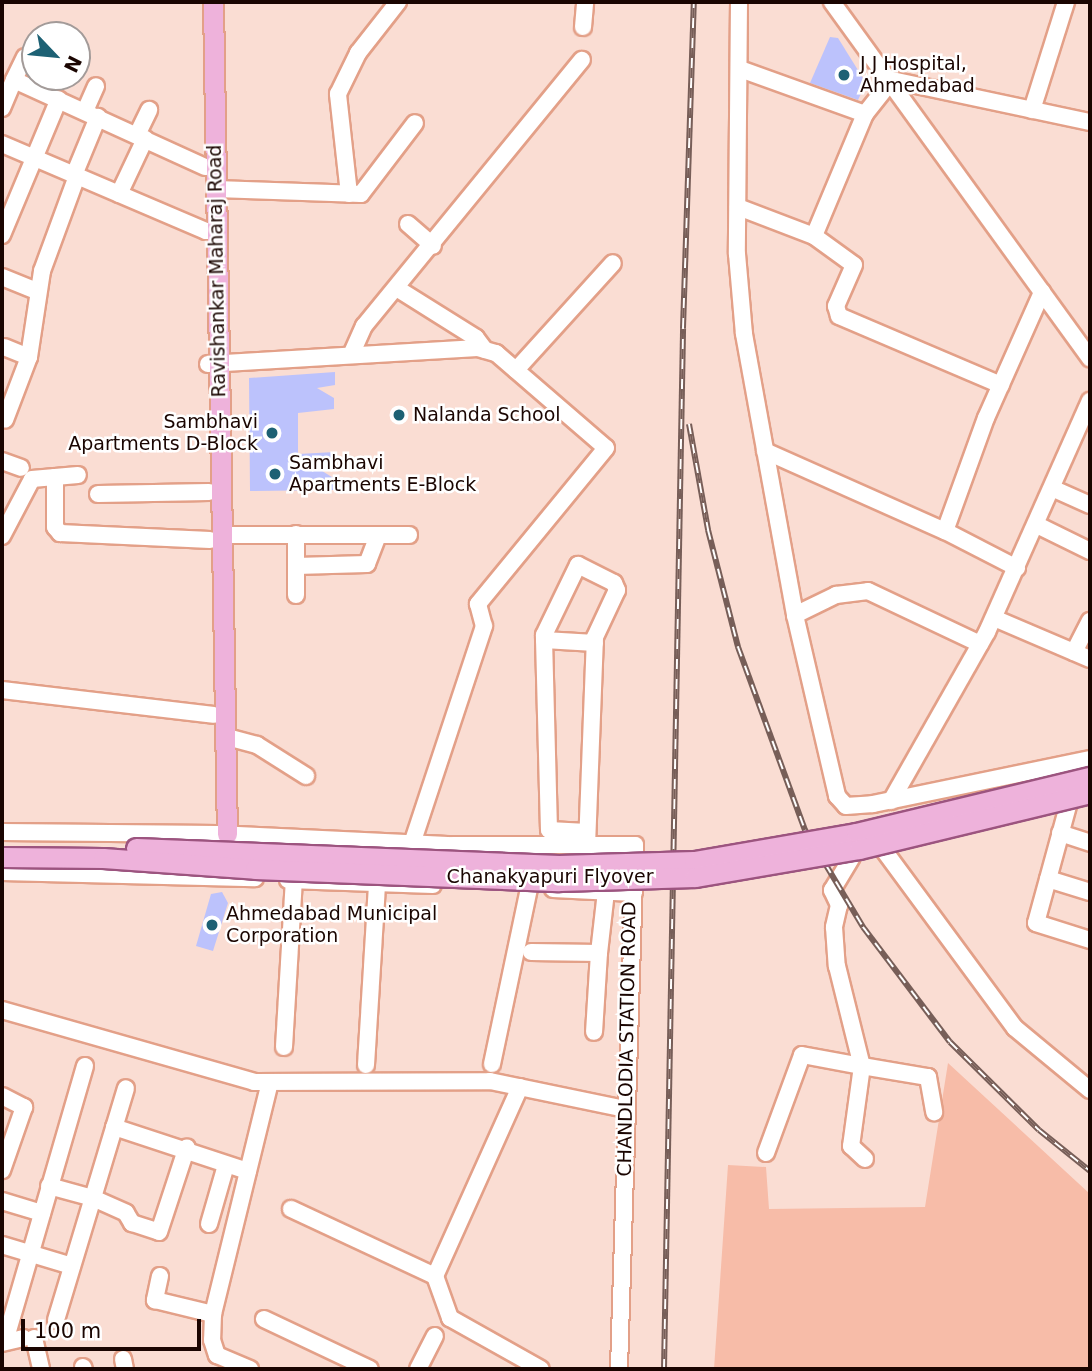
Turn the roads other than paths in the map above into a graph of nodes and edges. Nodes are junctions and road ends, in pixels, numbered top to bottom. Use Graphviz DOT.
graph roads {
  1 [pos="202,2"];
  2 [pos="213,2"];
  3 [pos="398,2"];
  4 [pos="585,2"];
  5 [pos="739,2"];
  6 [pos="832,2"];
  7 [pos="1066,2"];
  8 [pos="583,27"];
  9 [pos="582,60"];
  10 [pos="21,67"];
  11 [pos="740,69"];
  12 [pos="14,80"];
  13 [pos="892,80"];
  14 [pos="96,86"];
  15 [pos="59,99"];
  16 [pos="2,108"];
  17 [pos="149,110"];
  18 [pos="1032,110"];
  19 [pos="92,114"];
  20 [pos="865,114"];
  21 [pos="1090,122"];
  22 [pos="415,123"];
  23 [pos="141,137"];
  24 [pos="2,144"];
  25 [pos="33,157"];
  26 [pos="205,167"];
  27 [pos="76,175"];
  28 [pos="216,189"];
  29 [pos="119,194"];
  30 [pos="349,194"];
  31 [pos="7,205"];
  32 [pos="738,206"];
  33 [pos="408,224"];
  34 [pos="211,231"];
  35 [pos="2,235"];
  36 [pos="814,236"];
  37 [pos="433,246"];
  38 [pos="613,263"];
  39 [pos="2,278"];
  40 [pos="398,289"];
  41 [pos="37,291"];
  42 [pos="1042,292"];
  43 [pos="3,348"];
  44 [pos="485,350"];
  45 [pos="351,355"];
  46 [pos="29,357"];
  47 [pos="1090,359"];
  48 [pos="213,363"];
  49 [pos="516,370"];
  50 [pos="1001,385"];
  51 [pos="1090,401"];
  52 [pos="5,420"];
  53 [pos="765,451"];
  54 [pos="2,461"];
  55 [pos="21,468"];
  56 [pos="78,475"];
  57 [pos="55,477"];
  58 [pos="1054,489"];
  59 [pos="209,492"];
  60 [pos="98,494"];
  61 [pos="1090,505"];
  62 [pos="6,518"];
  63 [pos="1037,525"];
  64 [pos="945,531"];
  65 [pos="296,534"];
  66 [pos="378,535"];
  67 [pos="409,535"];
  68 [pos="2,536"];
  69 [pos="216,538"];
  70 [pos="1090,551"];
  71 [pos="296,566"];
  72 [pos="1017,568"];
  73 [pos="296,595"];
  74 [pos="795,615"];
  75 [pos="993,618"];
  76 [pos="1090,621"];
  77 [pos="544,640"];
  78 [pos="595,643"];
  79 [pos="980,644"];
  80 [pos="1074,652"];
  81 [pos="1090,659"];
  82 [pos="2,690"];
  83 [pos="214,715"];
  84 [pos="227,737"];
  85 [pos="1090,760"];
  86 [pos="306,776"];
  87 [pos="1090,777"];
  88 [pos="1090,793"];
  89 [pos="1090,800"];
  90 [pos="891,801"];
  91 [pos="846,806"];
  92 [pos="1068,806"];
  93 [pos="2,832"];
  94 [pos="1060,833"];
  95 [pos="222,834"];
  96 [pos="587,839"];
  97 [pos="1090,843"];
  98 [pos="2,844"];
  99 [pos="412,844"];
  100 [pos="883,849"];
  101 [pos="2,857"];
  102 [pos="852,857"];
  103 [pos="2,872"];
  104 [pos="242,877"];
  105 [pos="201,878"];
  106 [pos="1048,879"];
  107 [pos="294,880"];
  108 [pos="377,884"];
  109 [pos="528,888"];
  110 [pos="606,892"];
  111 [pos="1090,892"];
  112 [pos="634,893"];
  113 [pos="1090,940"];
  114 [pos="531,952"];
  115 [pos="599,953"];
  116 [pos="2,1010"];
  117 [pos="593,1032"];
  118 [pos="284,1047"];
  119 [pos="492,1064"];
  120 [pos="366,1065"];
  121 [pos="85,1066"];
  122 [pos="862,1066"];
  123 [pos="270,1082"];
  124 [pos="520,1087"];
  125 [pos="126,1088"];
  126 [pos="1090,1090"];
  127 [pos="2,1096"];
  128 [pos="625,1109"];
  129 [pos="934,1112"];
  130 [pos="114,1126"];
  131 [pos="187,1147"];
  132 [pos="766,1153"];
  133 [pos="865,1159"];
  134 [pos="226,1165"];
  135 [pos="2,1170"];
  136 [pos="248,1171"];
  137 [pos="50,1186"];
  138 [pos="93,1198"];
  139 [pos="2,1201"];
  140 [pos="291,1209"];
  141 [pos="42,1213"];
  142 [pos="209,1224"];
  143 [pos="2,1245"];
  144 [pos="30,1254"];
  145 [pos="72,1266"];
  146 [pos="160,1276"];
  147 [pos="435,1276"];
  148 [pos="213,1314"];
  149 [pos="264,1319"];
  150 [pos="56,1320"];
  151 [pos="435,1336"];
  152 [pos="5,1337"];
  153 [pos="41,1369"];
  154 [pos="250,1369"];
  155 [pos="370,1369"];
  156 [pos="418,1369"];
  157 [pos="541,1369"];
  158 [pos="620,1369"];
  1 -- 26 [label="main road, Ravishankar Maharaj Road"];
  2 -- 28 [label="main road, Ravishankar Maharaj Road"];
  3 -- 30 [label="street"];
  4 -- 8 [label="street"];
  5 -- 11 [label="street"];
  6 -- 13 [label="street"];
  7 -- 18 [label="street"];
  9 -- 37 [label="street"];
  10 -- 12 [label="street"];
  11 -- 20 [label="street"];
  11 -- 32 [label="street"];
  12 -- 15 [label="street"];
  12 -- 16 [label="street"];
  13 -- 18 [label="street"];
  13 -- 20 [label="street"];
  13 -- 42 [label="street"];
  14 -- 19 [label="street"];
  15 -- 19 [label="street"];
  15 -- 25 [label="street"];
  17 -- 23 [label="street"];
  18 -- 21 [label="street"];
  19 -- 23 [label="street"];
  19 -- 27 [label="street"];
  20 -- 36 [label="street"];
  22 -- 30 [label="street"];
  23 -- 26 [label="street"];
  23 -- 29 [label="street"];
  24 -- 25 [label="street"];
  25 -- 27 [label="street"];
  25 -- 31 [label="street"];
  26 -- 34 [label="main road, Ravishankar Maharaj Road"];
  27 -- 29 [label="street"];
  27 -- 41 [label="street"];
  28 -- 30 [label="street"];
  28 -- 34 [label="main road, Ravishankar Maharaj Road"];
  29 -- 34 [label="street"];
  31 -- 35 [label="street"];
  32 -- 36 [label="street"];
  32 -- 53 [label="street"];
  33 -- 37 [label="street"];
  34 -- 48 [label="main road, Ravishankar Maharaj Road"];
  36 -- 50 [label="street"];
  37 -- 40 [label="street"];
  38 -- 49 [label="street"];
  39 -- 41 [label="street"];
  40 -- 44 [label="street"];
  40 -- 45 [label="street"];
  41 -- 46 [label="street"];
  42 -- 47 [label="street"];
  42 -- 50 [label="street"];
  43 -- 46 [label="street"];
  44 -- 45 [label="street"];
  44 -- 49 [label="street"];
  45 -- 48 [label="street"];
  46 -- 52 [label="street"];
  48 -- 59 [label="main road, Ravishankar Maharaj Road"];
  48 -- 69 [label="main road, Ravishankar Maharaj Road"];
  49 -- 99 [label="street"];
  50 -- 64 [label="street"];
  51 -- 58 [label="street"];
  53 -- 64 [label="street"];
  53 -- 74 [label="street"];
  54 -- 55 [label="street"];
  56 -- 57 [label="street"];
  57 -- 62 [label="street"];
  57 -- 69 [label="street"];
  58 -- 61 [label="street"];
  58 -- 63 [label="street"];
  59 -- 60 [label="street"];
  59 -- 69 [label="main road, Ravishankar Maharaj Road"];
  62 -- 68 [label="street"];
  63 -- 70 [label="street"];
  63 -- 72 [label="street"];
  64 -- 72 [label="street"];
  65 -- 66 [label="street"];
  65 -- 69 [label="street"];
  65 -- 71 [label="street"];
  66 -- 67 [label="street"];
  66 -- 71 [label="street"];
  69 -- 83 [label="main road, Ravishankar Maharaj Road"];
  69 -- 84 [label="main road, Ravishankar Maharaj Road"];
  71 -- 73 [label="street"];
  72 -- 75 [label="street"];
  74 -- 79 [label="street"];
  74 -- 91 [label="street"];
  75 -- 79 [label="street"];
  75 -- 80 [label="street"];
  76 -- 80 [label="street"];
  77 -- 78 [label="street"];
  77 -- 78 [label="street"];
  77 -- 96 [label="street"];
  78 -- 96 [label="street"];
  79 -- 90 [label="street"];
  80 -- 81 [label="street"];
  82 -- 83 [label="street"];
  83 -- 95 [label="main road, Ravishankar Maharaj Road"];
  84 -- 86 [label="street"];
  84 -- 95 [label="main road, Ravishankar Maharaj Road"];
  85 -- 90 [label="street"];
  87 -- 98 [label="main road, Chanakyapuri Flyover, bridge"];
  88 -- 101 [label="main road, Chanakyapuri Flyover, bridge"];
  89 -- 92 [label="street"];
  90 -- 91 [label="street"];
  91 -- 102 [label="street"];
  92 -- 94 [label="street"];
  92 -- 100 [label="street"];
  93 -- 95 [label="street"];
  94 -- 97 [label="street"];
  94 -- 106 [label="street"];
  95 -- 99 [label="street"];
  95 -- 104 [label="street"];
  95 -- 105 [label="street"];
  96 -- 99 [label="street"];
  96 -- 112 [label="street"];
  100 -- 102 [label="street"];
  100 -- 126 [label="street"];
  102 -- 122 [label="street"];
  103 -- 105 [label="street, CHANDLODIA STATION ROAD"];
  104 -- 105 [label="street, CHANDLODIA STATION ROAD"];
  104 -- 107 [label="street, CHANDLODIA STATION ROAD"];
  106 -- 111 [label="street"];
  106 -- 113 [label="street"];
  107 -- 108 [label="street, CHANDLODIA STATION ROAD"];
  107 -- 118 [label="street"];
  108 -- 109 [label="street, CHANDLODIA STATION ROAD"];
  108 -- 120 [label="street"];
  109 -- 110 [label="street, CHANDLODIA STATION ROAD"];
  109 -- 119 [label="street"];
  110 -- 112 [label="street, CHANDLODIA STATION ROAD"];
  110 -- 115 [label="street"];
  112 -- 128 [label="street, CHANDLODIA STATION ROAD"];
  114 -- 115 [label="street"];
  115 -- 117 [label="street"];
  116 -- 123 [label="street"];
  121 -- 137 [label="street"];
  122 -- 129 [label="street"];
  122 -- 132 [label="street"];
  122 -- 133 [label="street"];
  123 -- 124 [label="street"];
  123 -- 136 [label="street"];
  124 -- 128 [label="street"];
  124 -- 147 [label="street"];
  125 -- 130 [label="street"];
  127 -- 135 [label="street"];
  128 -- 158 [label="street, CHANDLODIA STATION ROAD"];
  130 -- 131 [label="street"];
  130 -- 138 [label="street"];
  131 -- 134 [label="street"];
  131 -- 138 [label="street"];
  134 -- 136 [label="street"];
  134 -- 142 [label="street"];
  136 -- 148 [label="street"];
  137 -- 138 [label="street"];
  137 -- 141 [label="street"];
  138 -- 145 [label="street"];
  139 -- 141 [label="street"];
  140 -- 147 [label="street"];
  141 -- 144 [label="street"];
  143 -- 144 [label="street"];
  144 -- 145 [label="street"];
  144 -- 152 [label="street"];
  145 -- 150 [label="street"];
  146 -- 148 [label="street"];
  147 -- 157 [label="street"];
  148 -- 154 [label="street"];
  149 -- 155 [label="street"];
  151 -- 156 [label="street"];
  152 -- 153 [label="street"];
}
